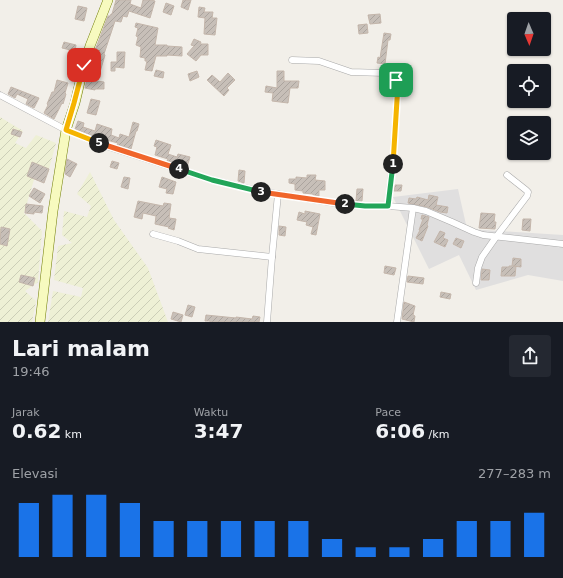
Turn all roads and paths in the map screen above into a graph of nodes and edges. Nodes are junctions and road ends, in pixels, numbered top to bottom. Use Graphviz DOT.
graph roads {
  1 [pos="108,0"];
  2 [pos="292,60"];
  3 [pos="0,95"];
  4 [pos="66,130"];
  5 [pos="507,175"];
  6 [pos="278,194"];
  7 [pos="388,206"];
  8 [pos="413,208"];
  9 [pos="153,234"];
  10 [pos="496,237"];
  11 [pos="563,244"];
  12 [pos="272,258"];
  13 [pos="476,283"];
  14 [pos="40,322"];
  15 [pos="267,322"];
  16 [pos="397,322"];
  1 -- 4 [label="main road"];
  2 -- 7 [label="street"];
  3 -- 4 [label="street"];
  4 -- 6 [label="street"];
  4 -- 14 [label="main road"];
  5 -- 10 [label="street"];
  6 -- 7 [label="street"];
  6 -- 12 [label="street"];
  7 -- 8 [label="street"];
  8 -- 10 [label="street"];
  8 -- 16 [label="street"];
  9 -- 12 [label="street"];
  10 -- 11 [label="street"];
  10 -- 13 [label="street"];
  12 -- 15 [label="street"];
}
